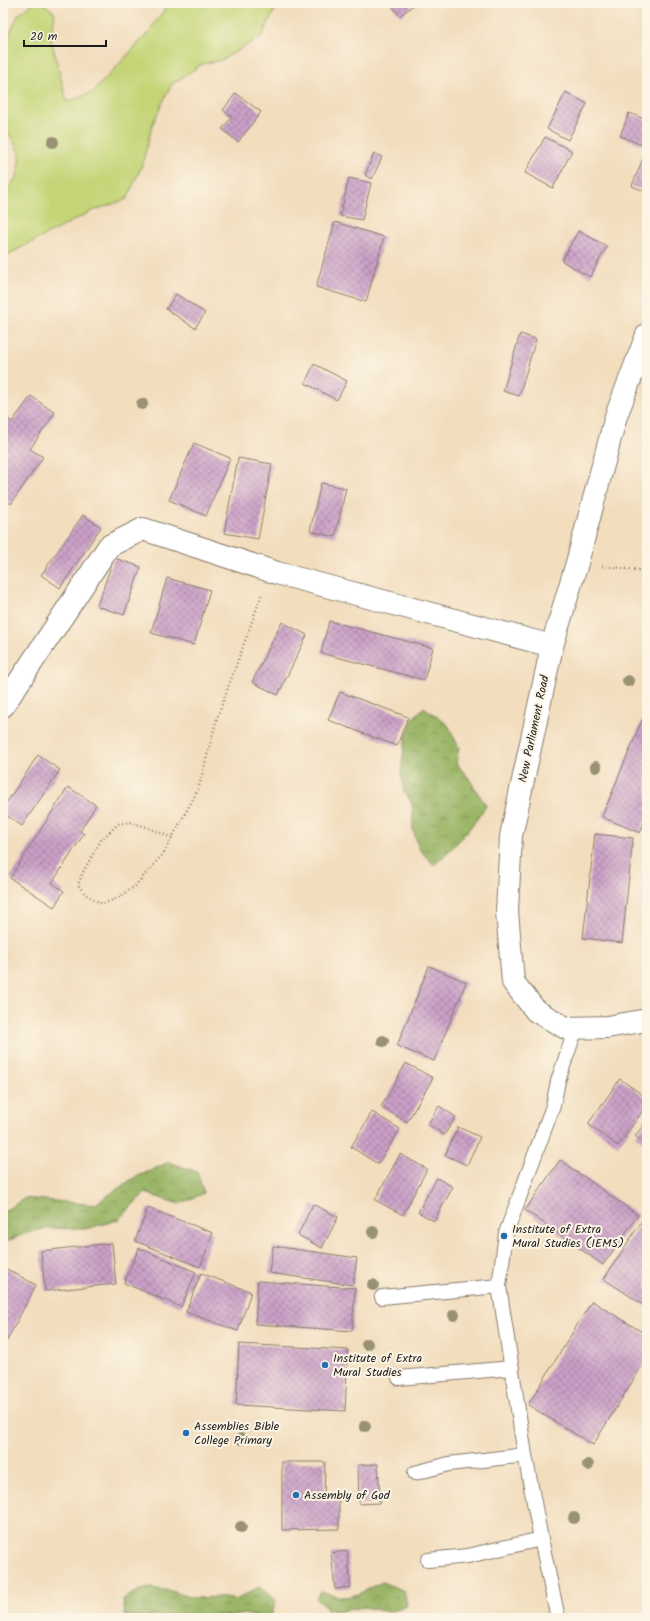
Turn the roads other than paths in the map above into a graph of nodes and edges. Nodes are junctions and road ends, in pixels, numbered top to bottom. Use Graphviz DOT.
graph roads {
  1 [pos="647,335"];
  2 [pos="552,646"];
  3 [pos="3,706"];
  4 [pos="647,1020"];
  5 [pos="576,1028"];
  6 [pos="499,1286"];
  7 [pos="382,1297"];
  8 [pos="512,1368"];
  9 [pos="399,1378"];
  10 [pos="525,1455"];
  11 [pos="415,1473"];
  12 [pos="541,1539"];
  13 [pos="428,1560"];
  14 [pos="558,1618"];
  1 -- 2 [label="main road, New Parliament Road"];
  2 -- 3 [label="main road"];
  2 -- 5 [label="main road, New Parliament Road"];
  4 -- 5 [label="main road, New Parliament Road"];
  5 -- 6 [label="lane"];
  6 -- 7 [label="lane"];
  6 -- 8 [label="lane"];
  8 -- 9 [label="lane"];
  8 -- 10 [label="lane"];
  10 -- 11 [label="lane"];
  10 -- 12 [label="lane"];
  12 -- 13 [label="lane"];
  12 -- 14 [label="lane"];
}
